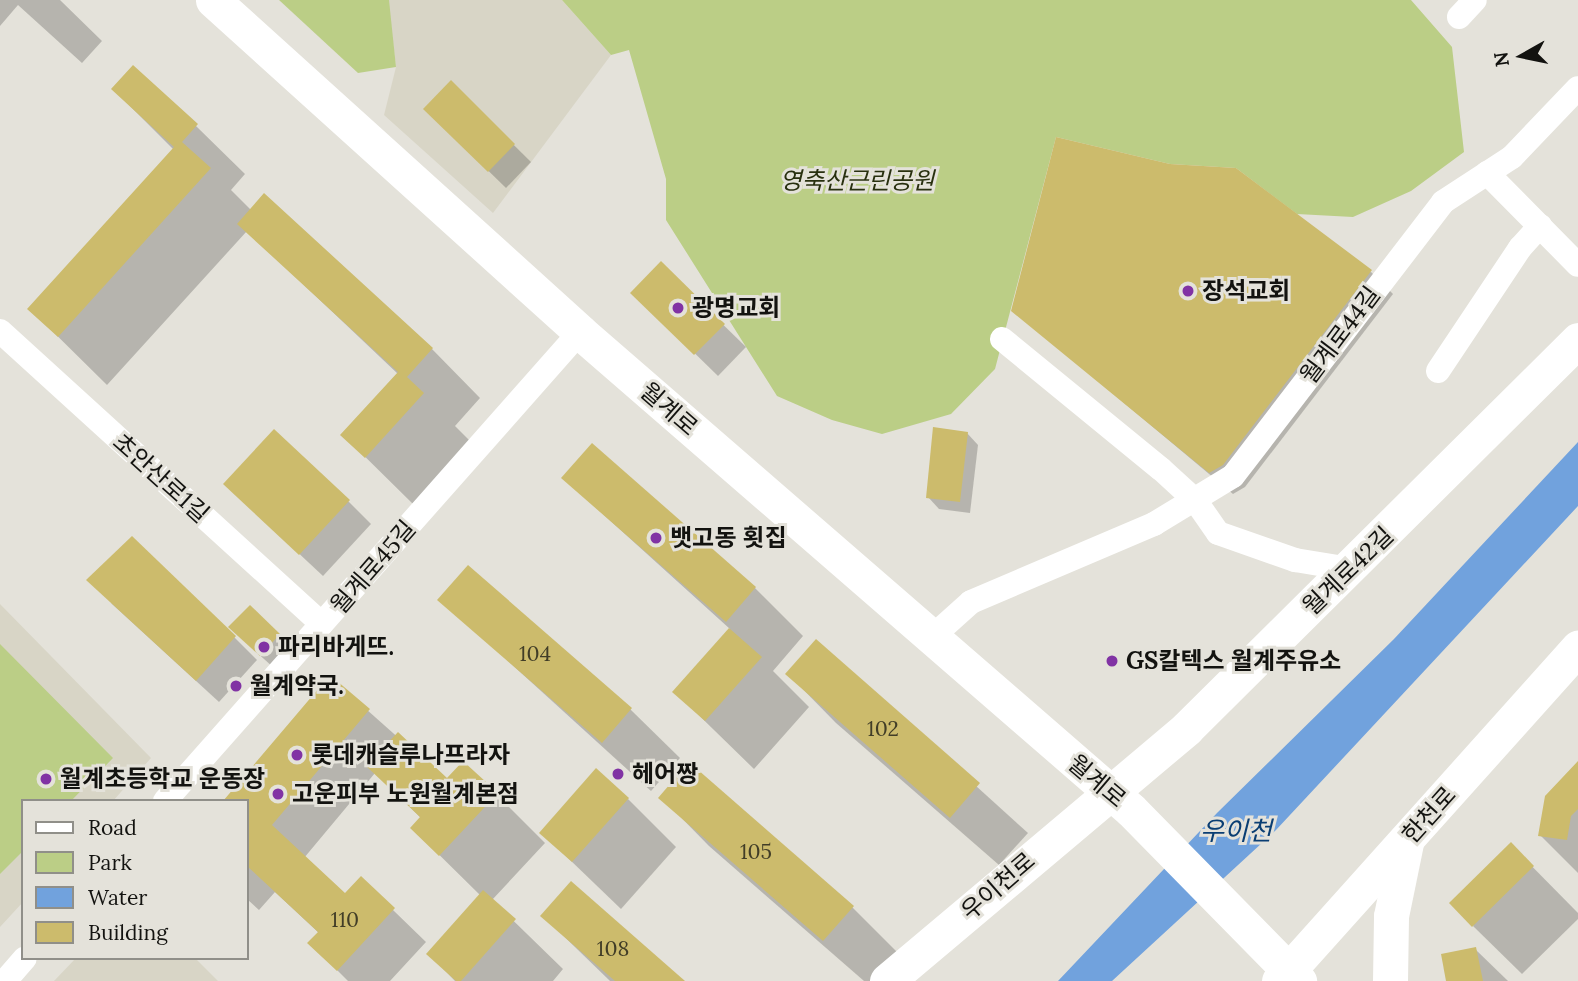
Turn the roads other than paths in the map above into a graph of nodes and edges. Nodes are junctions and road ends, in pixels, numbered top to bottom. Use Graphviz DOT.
graph roads {
  1 [pos="213,0"];
  2 [pos="1578,88"];
  3 [pos="1487,173"];
  4 [pos="1540,226"];
  5 [pos="1578,265"];
  6 [pos="0,331"];
  7 [pos="580,332"];
  8 [pos="1002,339"];
  9 [pos="1578,340"];
  10 [pos="1438,371"];
  11 [pos="1195,500"];
  12 [pos="1350,569"];
  13 [pos="322,624"];
  14 [pos="932,637"];
  15 [pos="1578,648"];
  16 [pos="167,799"];
  17 [pos="1120,801"];
  18 [pos="1408,839"];
  19 [pos="23,960"];
  20 [pos="1289,978"];
  21 [pos="5,981"];
  22 [pos="887,981"];
  23 [pos="1390,981"];
  1 -- 7 [label="main road, 월계로"];
  2 -- 3 [label="street, 월계로44길"];
  3 -- 4 [label="street"];
  3 -- 11 [label="street, 월계로44길"];
  4 -- 5 [label="street"];
  4 -- 10 [label="street"];
  6 -- 13 [label="street, 초안산로1길"];
  7 -- 13 [label="street, 월계로45길"];
  7 -- 14 [label="main road, 월계로"];
  8 -- 11 [label="street"];
  9 -- 12 [label="main road, 월계로42길"];
  11 -- 12 [label="street"];
  11 -- 14 [label="street, 월계로44길"];
  12 -- 17 [label="main road, 월계로42길"];
  13 -- 16 [label="street, 월계로45길"];
  14 -- 17 [label="main road, 월계로"];
  15 -- 18 [label="main road, 한천로"];
  17 -- 20 [label="main road, 월계로"];
  17 -- 22 [label="main road, 우이천로"];
  18 -- 20 [label="main road, 한천로"];
  18 -- 23 [label="main road"];
  19 -- 21 [label="street"];
}
